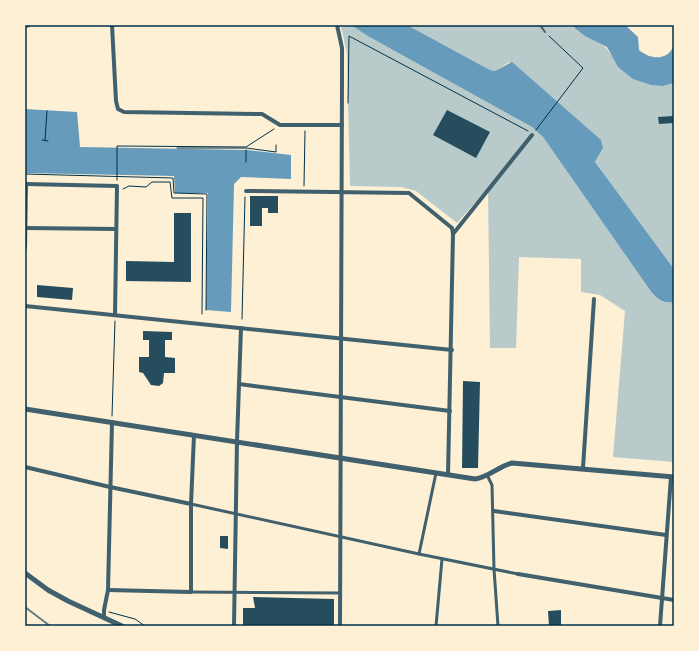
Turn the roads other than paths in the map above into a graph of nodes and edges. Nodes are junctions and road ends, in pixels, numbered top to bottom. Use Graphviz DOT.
graph roads {
  1 [pos="29,25"];
  2 [pos="112,25"];
  3 [pos="338,25"];
  4 [pos="540,25"];
  5 [pos="25,26"];
  6 [pos="545,32"];
  7 [pos="342,125"];
  8 [pos="532,134"];
  9 [pos="26,184"];
  10 [pos="246,191"];
  11 [pos="342,191"];
  12 [pos="25,228"];
  13 [pos="116,230"];
  14 [pos="454,234"];
  15 [pos="25,248"];
  16 [pos="594,299"];
  17 [pos="25,306"];
  18 [pos="115,315"];
  19 [pos="241,328"];
  20 [pos="341,338"];
  21 [pos="452,350"];
  22 [pos="239,384"];
  23 [pos="341,397"];
  24 [pos="25,409"];
  25 [pos="450,411"];
  26 [pos="112,422"];
  27 [pos="194,435"];
  28 [pos="237,441"];
  29 [pos="341,458"];
  30 [pos="25,467"];
  31 [pos="583,468"];
  32 [pos="436,473"];
  33 [pos="448,475"];
  34 [pos="487,475"];
  35 [pos="672,477"];
  36 [pos="110,487"];
  37 [pos="191,504"];
  38 [pos="494,511"];
  39 [pos="236,513"];
  40 [pos="666,535"];
  41 [pos="341,538"];
  42 [pos="419,554"];
  43 [pos="442,559"];
  44 [pos="494,569"];
  45 [pos="25,572"];
  46 [pos="518,574"];
  47 [pos="108,590"];
  48 [pos="192,592"];
  49 [pos="235,593"];
  50 [pos="340,593"];
  51 [pos="662,598"];
  52 [pos="674,600"];
  53 [pos="104,617"];
  54 [pos="122,626"];
  55 [pos="234,626"];
  56 [pos="340,626"];
  57 [pos="436,626"];
  58 [pos="498,626"];
  59 [pos="660,626"];
  1 -- 5 [label="street"];
  2 -- 7 [label="street"];
  3 -- 7 [label="street"];
  4 -- 6 [label="lane"];
  7 -- 11 [label="street"];
  8 -- 14 [label="street"];
  9 -- 12 [label="street"];
  9 -- 13 [label="street"];
  10 -- 11 [label="street"];
  11 -- 14 [label="street"];
  11 -- 20 [label="street"];
  12 -- 13 [label="street"];
  12 -- 15 [label="street"];
  13 -- 18 [label="street"];
  14 -- 21 [label="street"];
  16 -- 31 [label="street"];
  17 -- 18 [label="street"];
  18 -- 19 [label="street"];
  19 -- 20 [label="street"];
  19 -- 22 [label="street"];
  20 -- 21 [label="street"];
  20 -- 23 [label="street"];
  21 -- 25 [label="street"];
  22 -- 23 [label="street"];
  22 -- 28 [label="street"];
  23 -- 25 [label="street"];
  23 -- 29 [label="street"];
  24 -- 26 [label="street"];
  25 -- 33 [label="street"];
  26 -- 27 [label="street"];
  26 -- 36 [label="street"];
  27 -- 28 [label="street"];
  27 -- 37 [label="street"];
  28 -- 29 [label="street"];
  28 -- 39 [label="street"];
  29 -- 32 [label="street"];
  29 -- 41 [label="street"];
  30 -- 36 [label="street"];
  31 -- 34 [label="street"];
  31 -- 35 [label="street"];
  32 -- 33 [label="street"];
  32 -- 42 [label="street"];
  33 -- 34 [label="street"];
  34 -- 38 [label="street"];
  35 -- 40 [label="street"];
  36 -- 37 [label="street"];
  36 -- 47 [label="street"];
  37 -- 39 [label="street"];
  37 -- 48 [label="street"];
  38 -- 40 [label="street"];
  38 -- 44 [label="street"];
  39 -- 41 [label="street"];
  39 -- 49 [label="street"];
  40 -- 51 [label="street"];
  41 -- 42 [label="street"];
  41 -- 50 [label="street"];
  42 -- 43 [label="street"];
  43 -- 44 [label="street"];
  43 -- 57 [label="street"];
  44 -- 46 [label="street"];
  44 -- 58 [label="street"];
  45 -- 53 [label="street"];
  46 -- 51 [label="street"];
  47 -- 48 [label="street"];
  47 -- 53 [label="street"];
  48 -- 49 [label="street"];
  49 -- 50 [label="street"];
  49 -- 55 [label="street"];
  50 -- 56 [label="street"];
  51 -- 52 [label="street"];
  51 -- 59 [label="street"];
  53 -- 54 [label="street"];
}
